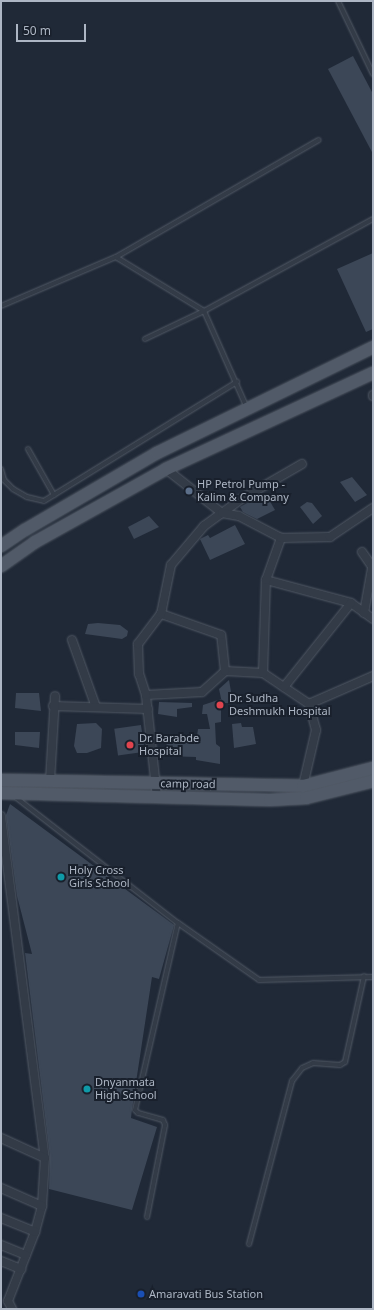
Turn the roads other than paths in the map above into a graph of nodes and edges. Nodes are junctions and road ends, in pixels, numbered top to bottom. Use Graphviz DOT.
graph roads {
  1 [pos="338,1"];
  2 [pos="373,74"];
  3 [pos="319,140"];
  4 [pos="373,219"];
  5 [pos="116,257"];
  6 [pos="1,306"];
  7 [pos="204,311"];
  8 [pos="145,339"];
  9 [pos="373,348"];
  10 [pos="373,373"];
  11 [pos="238,382"];
  12 [pos="248,408"];
  13 [pos="202,431"];
  14 [pos="210,449"];
  15 [pos="28,450"];
  16 [pos="157,453"];
  17 [pos="302,464"];
  18 [pos="1,469"];
  19 [pos="166,469"];
  20 [pos="54,495"];
  21 [pos="373,508"];
  22 [pos="222,513"];
  23 [pos="281,538"];
  24 [pos="1,546"];
  25 [pos="362,552"];
  26 [pos="372,564"];
  27 [pos="1,566"];
  28 [pos="266,580"];
  29 [pos="351,603"];
  30 [pos="364,613"];
  31 [pos="161,614"];
  32 [pos="373,620"];
  33 [pos="72,640"];
  34 [pos="224,671"];
  35 [pos="263,673"];
  36 [pos="373,676"];
  37 [pos="284,687"];
  38 [pos="146,695"];
  39 [pos="55,696"];
  40 [pos="309,704"];
  41 [pos="53,706"];
  42 [pos="96,707"];
  43 [pos="148,709"];
  44 [pos="373,768"];
  45 [pos="5,780"];
  46 [pos="50,781"];
  47 [pos="373,781"];
  48 [pos="157,783"];
  49 [pos="303,786"];
  50 [pos="6,793"];
  51 [pos="157,797"];
  52 [pos="1,816"];
  53 [pos="178,923"];
  54 [pos="364,976"];
  55 [pos="373,977"];
  56 [pos="1,1138"];
  57 [pos="45,1158"];
  58 [pos="1,1188"];
  59 [pos="42,1206"];
  60 [pos="147,1217"];
  61 [pos="1,1218"];
  62 [pos="35,1232"];
  63 [pos="249,1244"];
  64 [pos="1,1245"];
  65 [pos="26,1255"];
  66 [pos="1,1262"];
  67 [pos="21,1269"];
  68 [pos="4,1301"];
  69 [pos="12,1309"];
  1 -- 2 [label="lane"];
  3 -- 5 [label="lane"];
  4 -- 7 [label="lane"];
  5 -- 6 [label="lane"];
  5 -- 7 [label="lane"];
  7 -- 8 [label="lane"];
  7 -- 11 [label="lane"];
  9 -- 12 [label="main road"];
  10 -- 14 [label="main road"];
  11 -- 12 [label="lane"];
  11 -- 20 [label="lane"];
  12 -- 13 [label="main road"];
  13 -- 14 [label="main road"];
  13 -- 16 [label="main road"];
  14 -- 19 [label="main road"];
  15 -- 20 [label="lane"];
  16 -- 19 [label="main road"];
  16 -- 24 [label="main road"];
  17 -- 22 [label="street"];
  18 -- 20 [label="lane"];
  19 -- 22 [label="street"];
  19 -- 27 [label="main road"];
  21 -- 23 [label="street"];
  22 -- 23 [label="street"];
  22 -- 31 [label="street"];
  23 -- 28 [label="street"];
  25 -- 26 [label="street"];
  26 -- 30 [label="street"];
  28 -- 29 [label="street"];
  28 -- 35 [label="street"];
  29 -- 30 [label="street"];
  29 -- 37 [label="street"];
  30 -- 32 [label="street"];
  31 -- 34 [label="street"];
  31 -- 38 [label="street"];
  33 -- 42 [label="street"];
  34 -- 35 [label="street"];
  34 -- 38 [label="street"];
  35 -- 37 [label="street"];
  36 -- 40 [label="street"];
  37 -- 40 [label="street"];
  38 -- 43 [label="street"];
  39 -- 41 [label="street"];
  40 -- 49 [label="street"];
  41 -- 42 [label="street"];
  41 -- 46 [label="street"];
  42 -- 43 [label="street"];
  43 -- 48 [label="street"];
  44 -- 49 [label="main road, camp road"];
  45 -- 46 [label="main road, camp road"];
  45 -- 50 [label="street"];
  46 -- 48 [label="main road, camp road"];
  47 -- 51 [label="main road, camp road"];
  48 -- 49 [label="main road, camp road"];
  48 -- 51 [label="street"];
  50 -- 51 [label="main road, camp road"];
  50 -- 53 [label="lane"];
  52 -- 57 [label="street"];
  53 -- 54 [label="lane"];
  53 -- 60 [label="lane"];
  54 -- 55 [label="lane"];
  54 -- 63 [label="lane"];
  56 -- 57 [label="street"];
  57 -- 59 [label="street"];
  58 -- 59 [label="street"];
  59 -- 62 [label="street"];
  61 -- 62 [label="street"];
  62 -- 65 [label="street"];
  64 -- 65 [label="street"];
  65 -- 67 [label="street"];
  66 -- 67 [label="street"];
  67 -- 68 [label="street"];
  68 -- 69 [label="street"];
}
